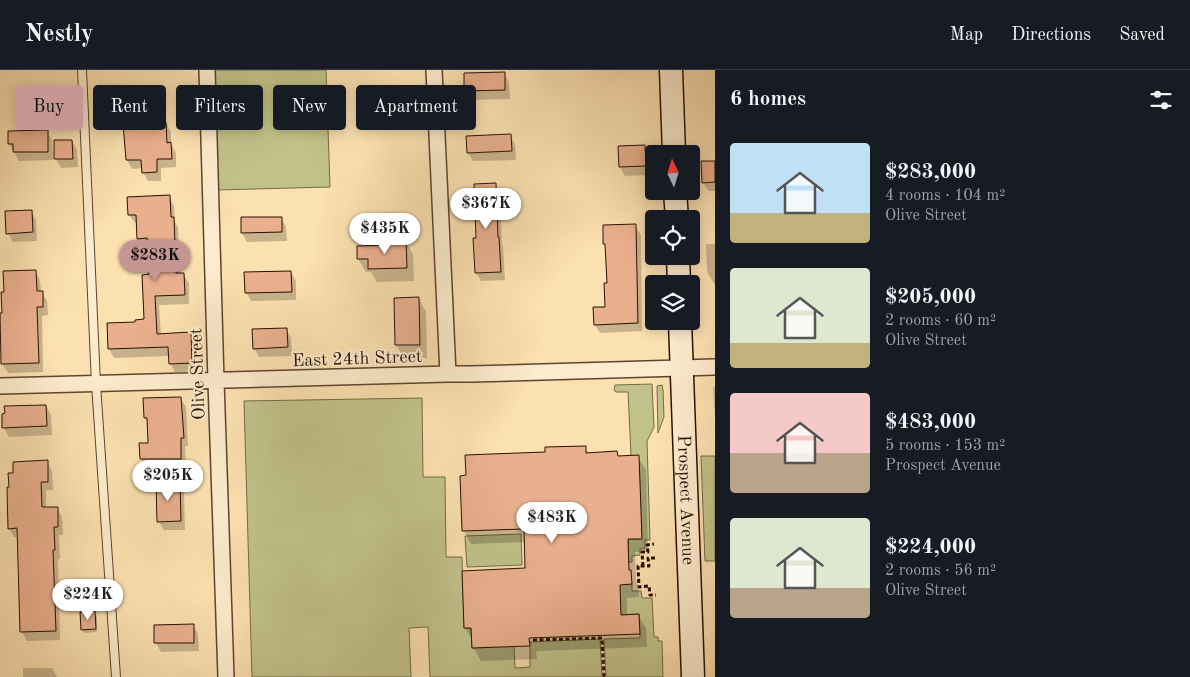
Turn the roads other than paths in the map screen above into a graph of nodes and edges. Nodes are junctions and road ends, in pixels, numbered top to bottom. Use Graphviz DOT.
graph roads {
  1 [pos="82,70"];
  2 [pos="207,70"];
  3 [pos="434,70"];
  4 [pos="671,70"];
  5 [pos="674,145"];
  6 [pos="680,330"];
  7 [pos="715,367"];
  8 [pos="682,368"];
  9 [pos="448,374"];
  10 [pos="216,381"];
  11 [pos="96,384"];
  12 [pos="0,386"];
  13 [pos="116,677"];
  14 [pos="226,677"];
  15 [pos="693,677"];
  1 -- 11 [label="lane"];
  2 -- 10 [label="street, Olive Street"];
  3 -- 9 [label="street"];
  4 -- 5 [label="main road"];
  6 -- 8 [label="main road, Prospect Avenue"];
  7 -- 8 [label="street, East 24th Street"];
  8 -- 9 [label="street, East 24th Street"];
  8 -- 15 [label="main road, Prospect Avenue"];
  9 -- 10 [label="street, East 24th Street"];
  10 -- 11 [label="street, East 24th Street"];
  10 -- 14 [label="street, Olive Street"];
  11 -- 12 [label="street, East 24th Street"];
  11 -- 13 [label="lane"];
}
